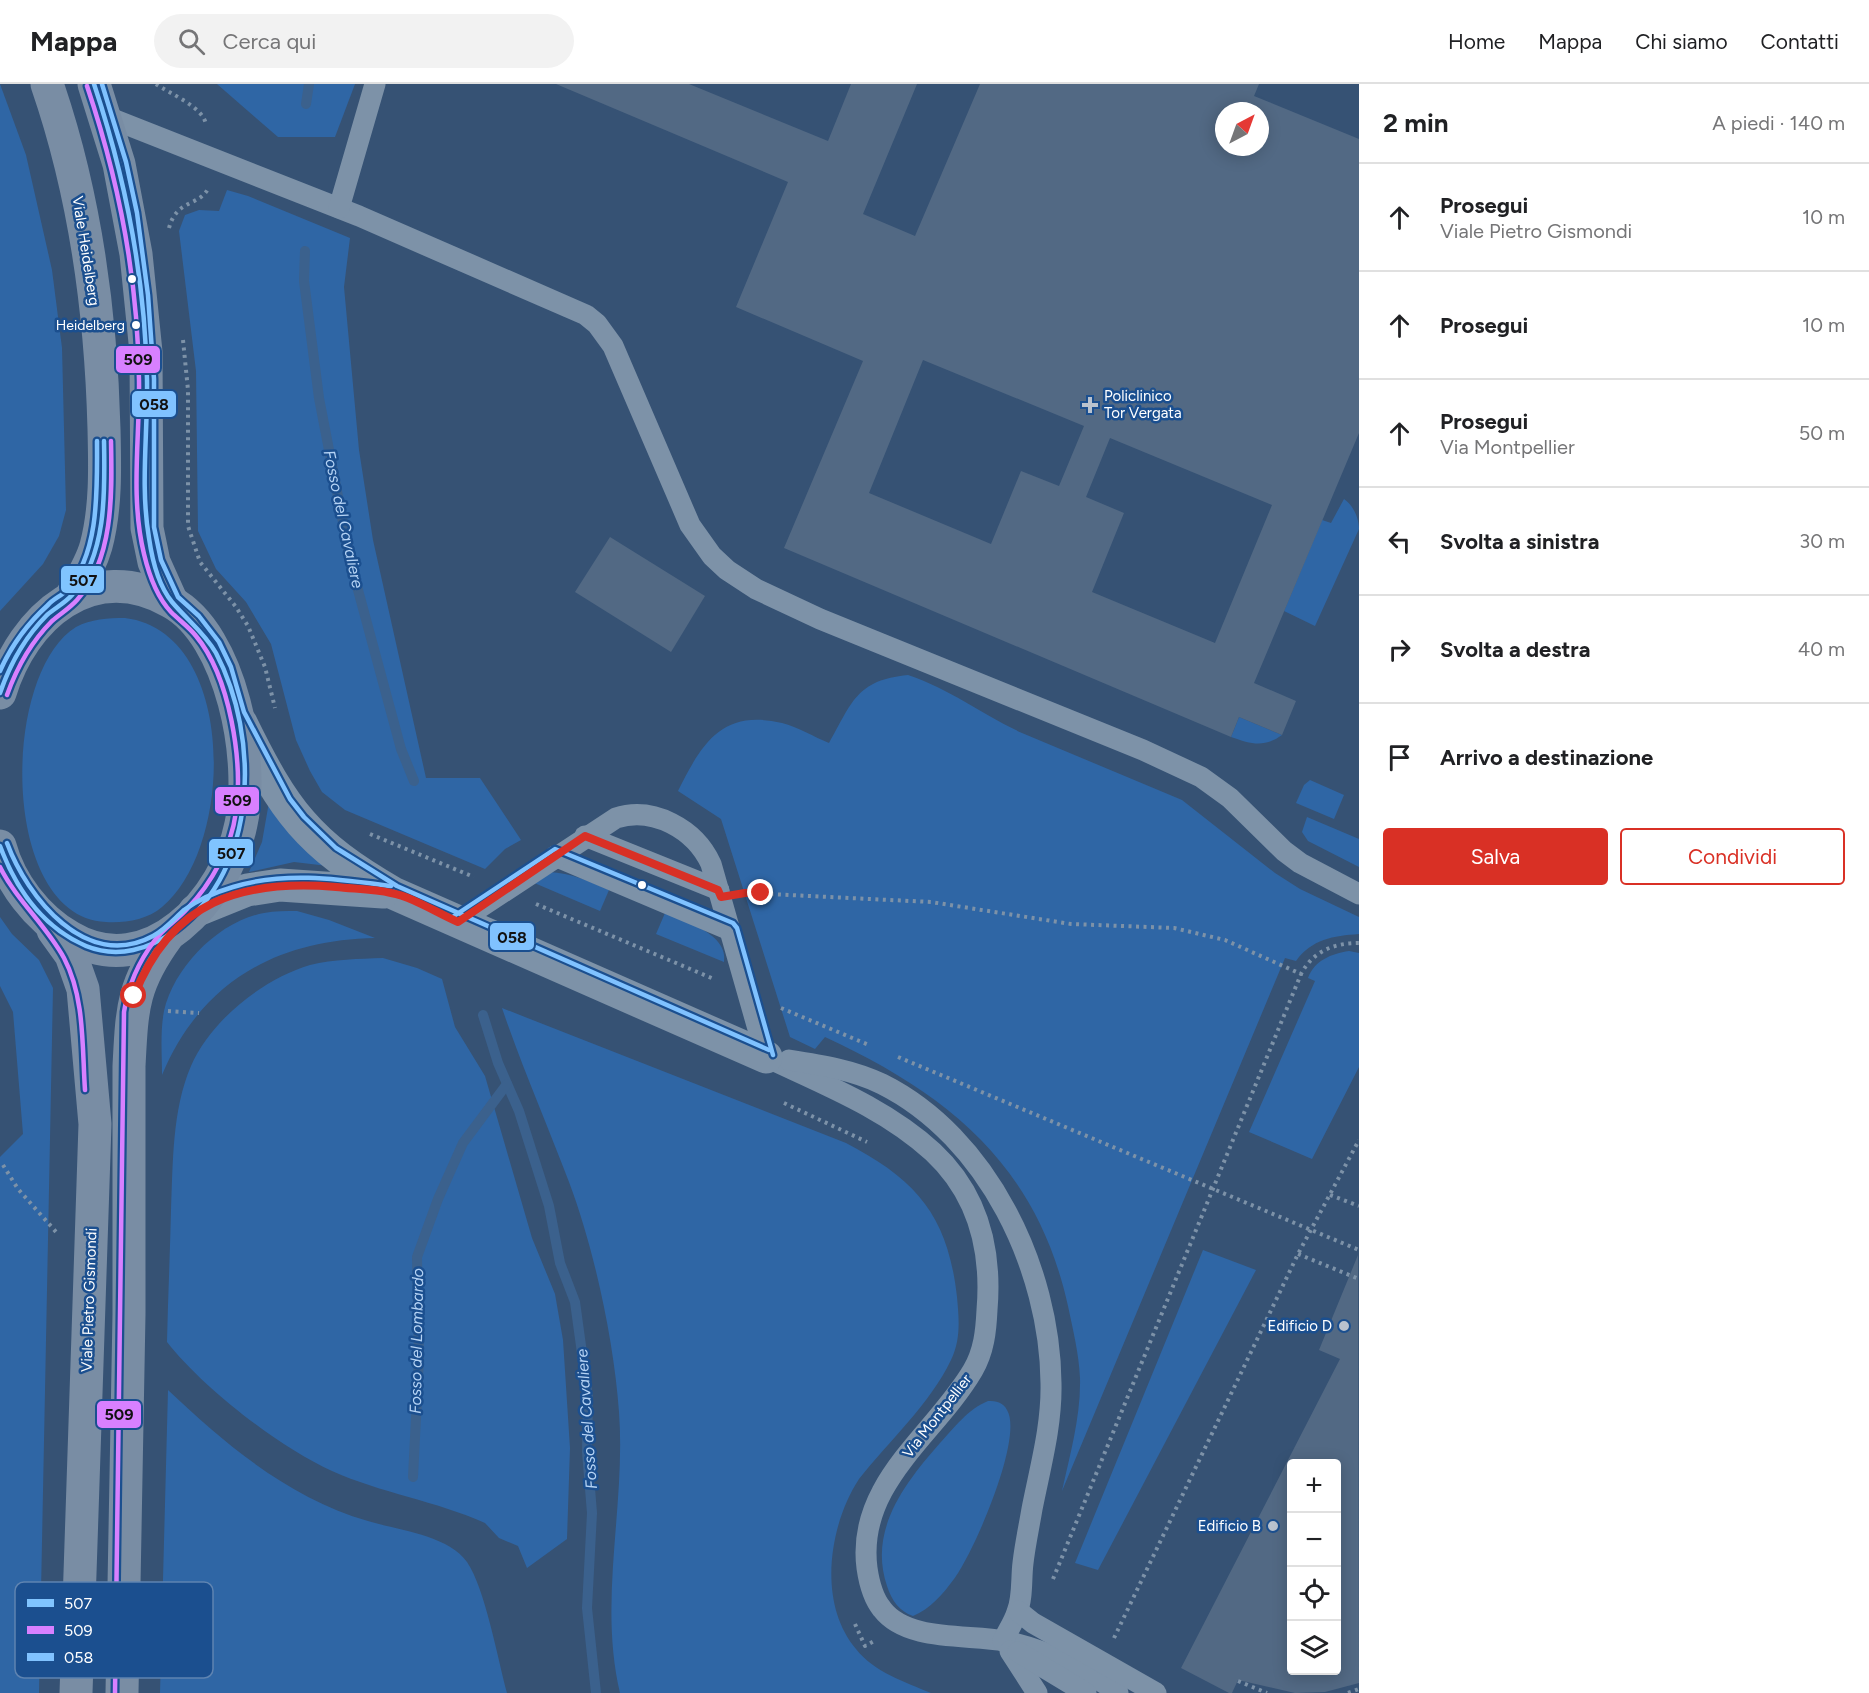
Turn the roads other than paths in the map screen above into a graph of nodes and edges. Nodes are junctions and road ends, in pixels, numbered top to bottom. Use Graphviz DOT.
graph roads {
  1 [pos="47,84"];
  2 [pos="94,84"];
  3 [pos="375,84"];
  4 [pos="105,116"];
  5 [pos="339,208"];
  6 [pos="72,595"];
  7 [pos="172,602"];
  8 [pos="8,659"];
  9 [pos="0,693"];
  10 [pos="237,715"];
  11 [pos="585,836"];
  12 [pos="0,848"];
  13 [pos="555,856"];
  14 [pos="393,893"];
  15 [pos="720,894"];
  16 [pos="1359,894"];
  17 [pos="195,911"];
  18 [pos="43,920"];
  19 [pos="458,922"];
  20 [pos="730,930"];
  21 [pos="167,938"];
  22 [pos="766,1057"];
  23 [pos="80,1582"];
  24 [pos="125,1582"];
  25 [pos="1025,1617"];
  26 [pos="1003,1641"];
  27 [pos="77,1678"];
  28 [pos="122,1678"];
  29 [pos="76,1693"];
  30 [pos="122,1693"];
  31 [pos="1037,1693"];
  32 [pos="1086,1693"];
  33 [pos="1118,1693"];
  34 [pos="1156,1693"];
  1 -- 6 [label="street, Viale Heidelberg"];
  2 -- 4 [label="street"];
  3 -- 5 [label="lane"];
  4 -- 5 [label="lane"];
  4 -- 7 [label="street"];
  5 -- 16 [label="lane"];
  6 -- 7 [label="street"];
  6 -- 8 [label="street"];
  7 -- 10 [label="street"];
  8 -- 9 [label="street"];
  10 -- 14 [label="street, Via Montpellier"];
  10 -- 17 [label="street"];
  11 -- 13 [label="lane"];
  11 -- 15 [label="lane"];
  11 -- 15 [label="lane"];
  12 -- 18 [label="street, Viale Pietro Gismondi"];
  13 -- 19 [label="lane"];
  13 -- 20 [label="lane"];
  14 -- 17 [label="street, Via Montpellier"];
  14 -- 19 [label="street, Via Montpellier"];
  15 -- 20 [label="lane"];
  17 -- 21 [label="street"];
  18 -- 21 [label="street"];
  18 -- 23 [label="street, Viale Pietro Gismondi"];
  19 -- 22 [label="street, Via Montpellier"];
  20 -- 22 [label="lane"];
  21 -- 24 [label="street"];
  22 -- 25 [label="lane, Via Montpellier"];
  22 -- 26 [label="lane, Via Montpellier"];
  25 -- 26 [label="lane"];
  25 -- 34 [label="lane"];
  26 -- 31 [label="lane"];
  26 -- 32 [label="lane"];
  26 -- 33 [label="lane, Via Montpellier"];
  27 -- 29 [label="street, Viale Pietro Gismondi"];
  28 -- 30 [label="street"];
}
